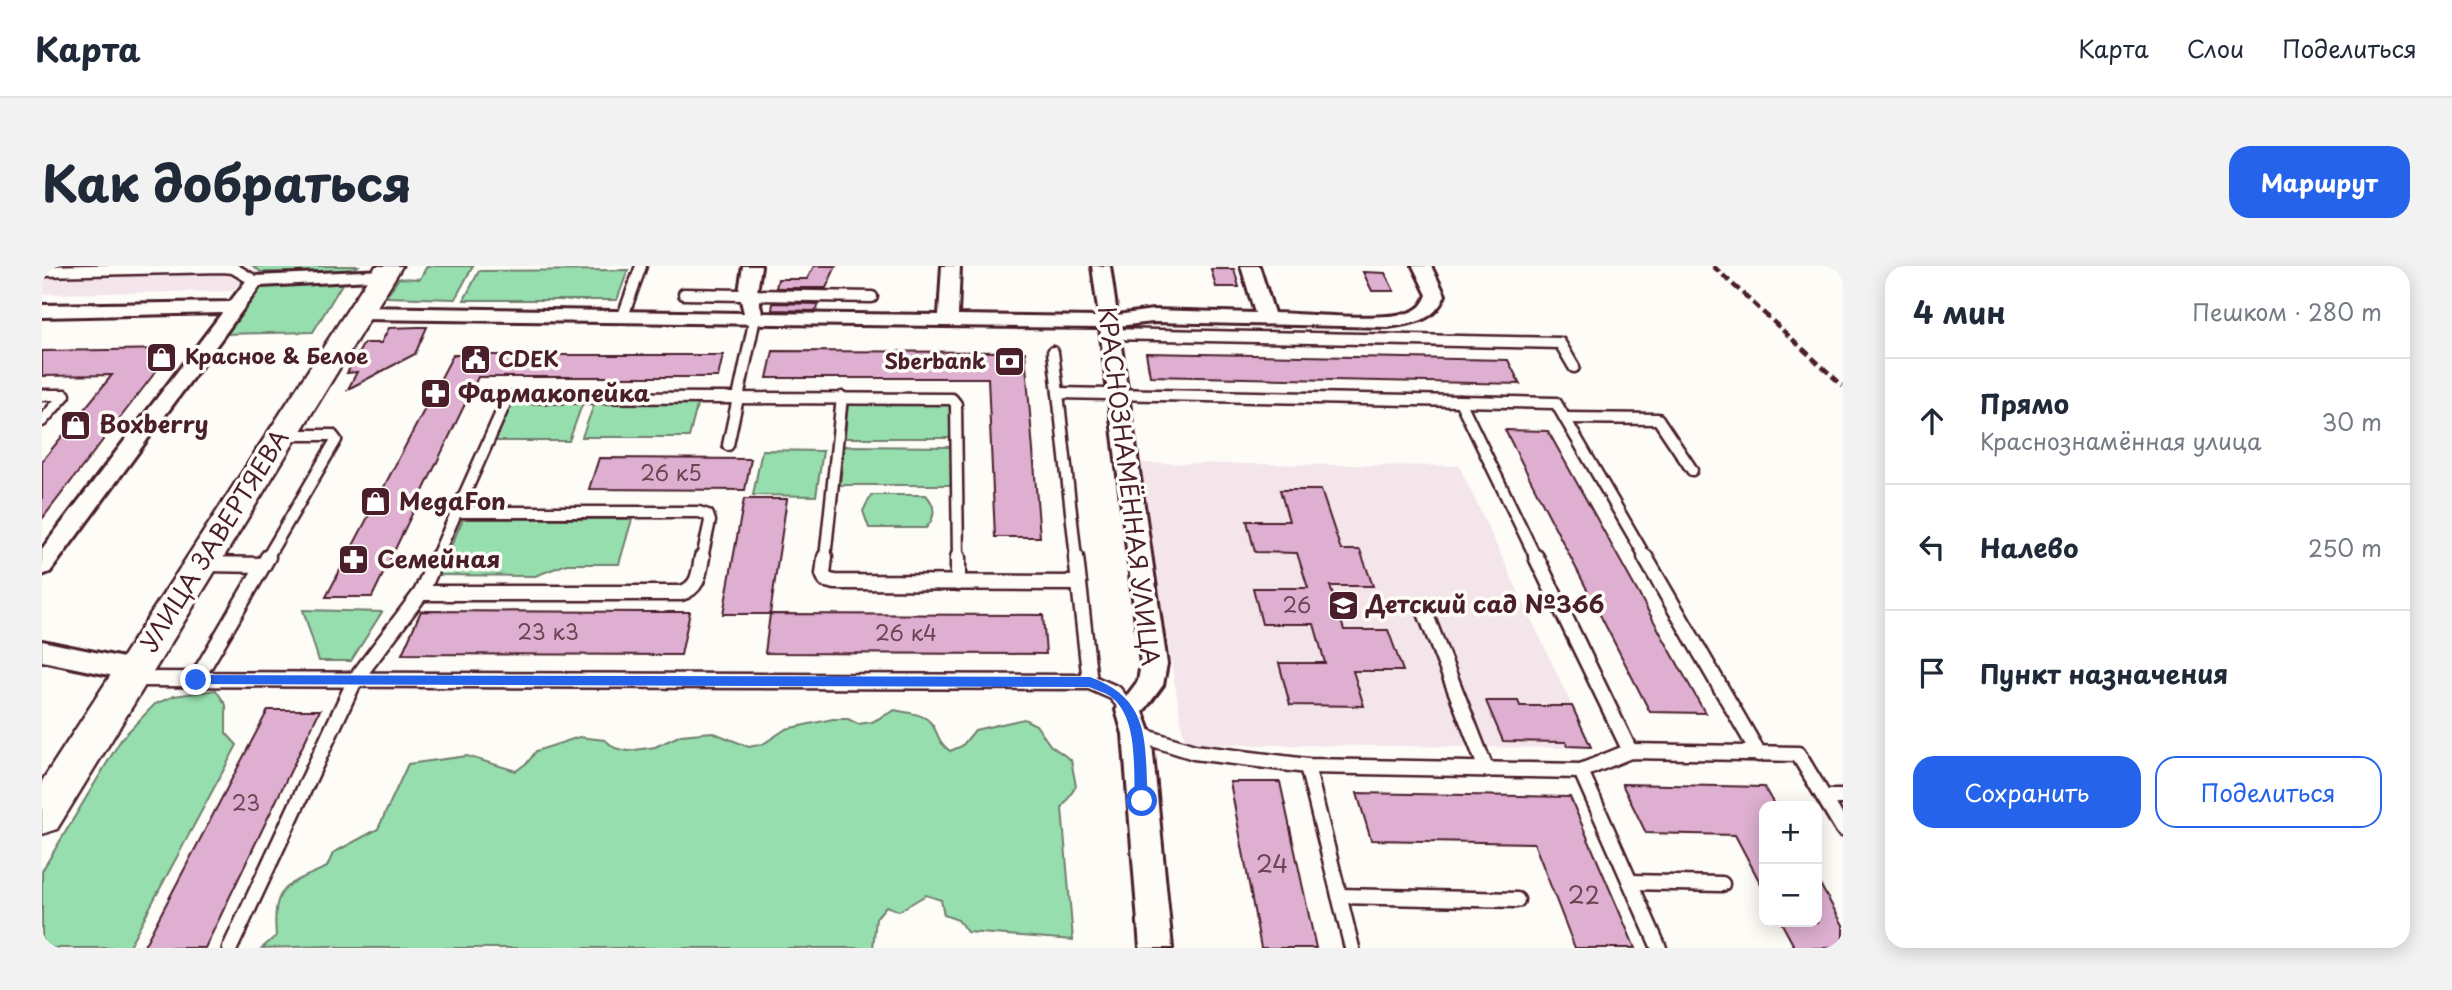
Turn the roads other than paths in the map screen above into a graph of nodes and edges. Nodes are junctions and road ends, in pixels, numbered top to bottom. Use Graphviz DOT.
graph roads {
  1 [pos="641,266"];
  2 [pos="752,266"];
  3 [pos="951,266"];
  4 [pos="1101,266"];
  5 [pos="1251,266"];
  6 [pos="1422,266"];
  7 [pos="386,270"];
  8 [pos="42,271"];
  9 [pos="255,281"];
  10 [pos="684,294"];
  11 [pos="747,295"];
  12 [pos="872,298"];
  13 [pos="235,307"];
  14 [pos="42,311"];
  15 [pos="359,313"];
  16 [pos="623,316"];
  17 [pos="755,318"];
  18 [pos="1267,320"];
  19 [pos="948,321"];
  20 [pos="1108,329"];
  21 [pos="1053,352"];
  22 [pos="1574,367"];
  23 [pos="1058,393"];
  24 [pos="1117,394"];
  25 [pos="42,395"];
  26 [pos="738,397"];
  27 [pos="842,397"];
  28 [pos="1460,401"];
  29 [pos="1565,418"];
  30 [pos="42,421"];
  31 [pos="282,435"];
  32 [pos="728,445"];
  33 [pos="1692,470"];
  34 [pos="457,512"];
  35 [pos="200,564"];
  36 [pos="263,565"];
  37 [pos="42,566"];
  38 [pos="958,583"];
  39 [pos="1079,583"];
  40 [pos="421,593"];
  41 [pos="1424,610"];
  42 [pos="42,651"];
  43 [pos="130,675"];
  44 [pos="196,680"];
  45 [pos="355,680"];
  46 [pos="1090,682"];
  47 [pos="1129,710"];
  48 [pos="1137,734"];
  49 [pos="1630,751"];
  50 [pos="1759,754"];
  51 [pos="1307,766"];
  52 [pos="1486,769"];
  53 [pos="1581,771"];
  54 [pos="1824,797"];
  55 [pos="1843,797"];
  56 [pos="42,817"];
  57 [pos="1843,829"];
  58 [pos="1630,882"];
  59 [pos="1722,884"];
  60 [pos="1339,896"];
  61 [pos="1517,900"];
  62 [pos="230,948"];
  63 [pos="1156,948"];
  64 [pos="1352,948"];
  65 [pos="1659,948"];
  1 -- 16 [label="lane"];
  2 -- 11 [label="street"];
  3 -- 19 [label="street"];
  4 -- 20 [label="street, КРАСНОЗНАМЁННАЯ УЛИЦА"];
  5 -- 18 [label="street"];
  6 -- 18 [label="street"];
  7 -- 9 [label="street"];
  7 -- 15 [label="main road, УЛИЦА ЗАВЕРТЯЕВА"];
  8 -- 9 [label="lane"];
  9 -- 13 [label="street"];
  10 -- 11 [label="lane"];
  11 -- 12 [label="lane"];
  11 -- 17 [label="street"];
  13 -- 14 [label="street"];
  13 -- 37 [label="street"];
  15 -- 16 [label="street"];
  15 -- 31 [label="main road, УЛИЦА ЗАВЕРТЯЕВА"];
  16 -- 17 [label="street"];
  17 -- 19 [label="street"];
  17 -- 26 [label="lane"];
  18 -- 20 [label="street"];
  19 -- 20 [label="street"];
  20 -- 22 [label="lane"];
  20 -- 24 [label="street, КРАСНОЗНАМЁННАЯ УЛИЦА"];
  21 -- 23 [label="lane"];
  23 -- 24 [label="lane"];
  23 -- 39 [label="lane"];
  24 -- 28 [label="lane"];
  24 -- 47 [label="street, КРАСНОЗНАМЁННАЯ УЛИЦА"];
  25 -- 30 [label="lane"];
  26 -- 27 [label="lane"];
  26 -- 32 [label="lane"];
  26 -- 34 [label="lane"];
  27 -- 38 [label="lane"];
  27 -- 38 [label="lane"];
  28 -- 29 [label="lane"];
  28 -- 49 [label="lane"];
  29 -- 33 [label="lane"];
  29 -- 50 [label="lane"];
  31 -- 35 [label="main road, УЛИЦА ЗАВЕРТЯЕВА"];
  31 -- 36 [label="lane"];
  34 -- 40 [label="lane"];
  34 -- 40 [label="lane"];
  35 -- 36 [label="lane"];
  35 -- 43 [label="main road, УЛИЦА ЗАВЕРТЯЕВА"];
  36 -- 44 [label="lane"];
  38 -- 39 [label="lane"];
  39 -- 46 [label="lane"];
  40 -- 45 [label="lane"];
  41 -- 52 [label="lane"];
  42 -- 43 [label="street"];
  43 -- 44 [label="lane"];
  43 -- 56 [label="main road, УЛИЦА ЗАВЕРТЯЕВА"];
  44 -- 45 [label="lane"];
  45 -- 46 [label="lane"];
  45 -- 62 [label="lane"];
  46 -- 47 [label="lane"];
  47 -- 48 [label="street"];
  48 -- 51 [label="lane"];
  48 -- 63 [label="street"];
  49 -- 50 [label="lane"];
  49 -- 53 [label="lane"];
  50 -- 54 [label="lane"];
  51 -- 52 [label="lane"];
  51 -- 60 [label="lane"];
  52 -- 53 [label="lane"];
  53 -- 58 [label="lane"];
  54 -- 55 [label="lane"];
  54 -- 57 [label="lane"];
  58 -- 59 [label="lane"];
  58 -- 65 [label="lane"];
  60 -- 61 [label="lane"];
  60 -- 64 [label="lane"];
}
